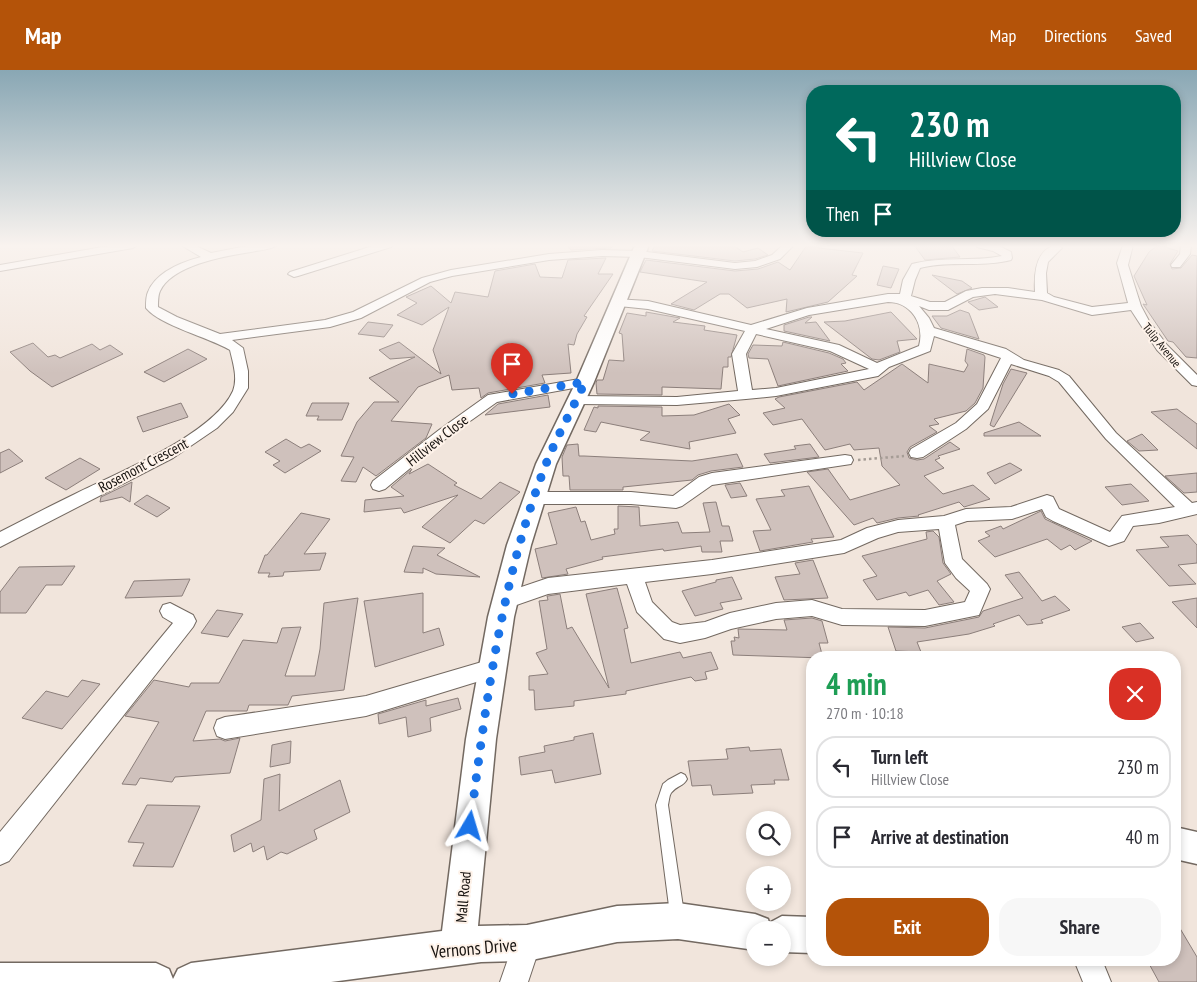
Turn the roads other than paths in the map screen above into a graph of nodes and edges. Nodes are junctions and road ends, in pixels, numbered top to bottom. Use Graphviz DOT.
graph roads {
  1 [pos="155,288"];
  2 [pos="411,288"];
  3 [pos="625,288"];
  4 [pos="906,288"];
  5 [pos="1041,288"];
  6 [pos="1127,288"];
  7 [pos="1046,297"];
  8 [pos="902,298"];
  9 [pos="619,302"];
  10 [pos="1135,306"];
  11 [pos="752,329"];
  12 [pos="929,331"];
  13 [pos="221,338"];
  14 [pos="1008,357"];
  15 [pos="879,369"];
  16 [pos="1197,382"];
  17 [pos="581,391"];
  18 [pos="746,395"];
  19 [pos="917,453"];
  20 [pos="845,460"];
  21 [pos="379,485"];
  22 [pos="535,498"];
  23 [pos="1193,509"];
  24 [pos="946,522"];
  25 [pos="0,540"];
  26 [pos="633,576"];
  27 [pos="505,601"];
  28 [pos="170,612"];
  29 [pos="492,668"];
  30 [pos="225,728"];
  31 [pos="681,779"];
  32 [pos="1181,844"];
  33 [pos="1197,848"];
  34 [pos="0,852"];
  35 [pos="678,922"];
  36 [pos="746,931"];
  37 [pos="791,934"];
  38 [pos="806,935"];
  39 [pos="526,943"];
  40 [pos="458,948"];
  41 [pos="1090,966"];
  42 [pos="0,982"];
  43 [pos="156,982"];
  44 [pos="191,982"];
  45 [pos="514,982"];
  46 [pos="1097,982"];
  1 -- 13 [label="street, Rosemont Crescent"];
  2 -- 13 [label="street"];
  3 -- 9 [label="street, Mall Road"];
  4 -- 8 [label="street"];
  5 -- 7 [label="street"];
  6 -- 10 [label="street, Tulip Avenue"];
  7 -- 8 [label="street"];
  7 -- 10 [label="street"];
  8 -- 11 [label="street"];
  8 -- 12 [label="street"];
  9 -- 11 [label="street"];
  9 -- 17 [label="street, Mall Road"];
  10 -- 16 [label="street, Tulip Avenue"];
  11 -- 15 [label="street"];
  11 -- 18 [label="street"];
  12 -- 14 [label="street"];
  12 -- 15 [label="street, Hillview Close"];
  13 -- 25 [label="street, Rosemont Crescent"];
  14 -- 19 [label="street"];
  14 -- 23 [label="street"];
  15 -- 18 [label="street, Hillview Close"];
  17 -- 18 [label="street, Hillview Close"];
  17 -- 21 [label="street, Hillview Close"];
  17 -- 22 [label="street, Mall Road"];
  20 -- 22 [label="street"];
  22 -- 27 [label="street, Mall Road"];
  23 -- 24 [label="street"];
  24 -- 26 [label="street"];
  24 -- 26 [label="street"];
  26 -- 27 [label="street"];
  27 -- 29 [label="street, Mall Road"];
  28 -- 34 [label="street"];
  29 -- 30 [label="street"];
  29 -- 40 [label="street, Mall Road"];
  31 -- 35 [label="lane"];
  32 -- 33 [label="street"];
  35 -- 36 [label="street, Vernons Drive"];
  35 -- 39 [label="street, Vernons Drive"];
  37 -- 38 [label="street"];
  39 -- 40 [label="street, Vernons Drive"];
  39 -- 45 [label="street"];
  40 -- 44 [label="street, Vernons Drive"];
  41 -- 46 [label="street"];
  42 -- 43 [label="street"];
}
